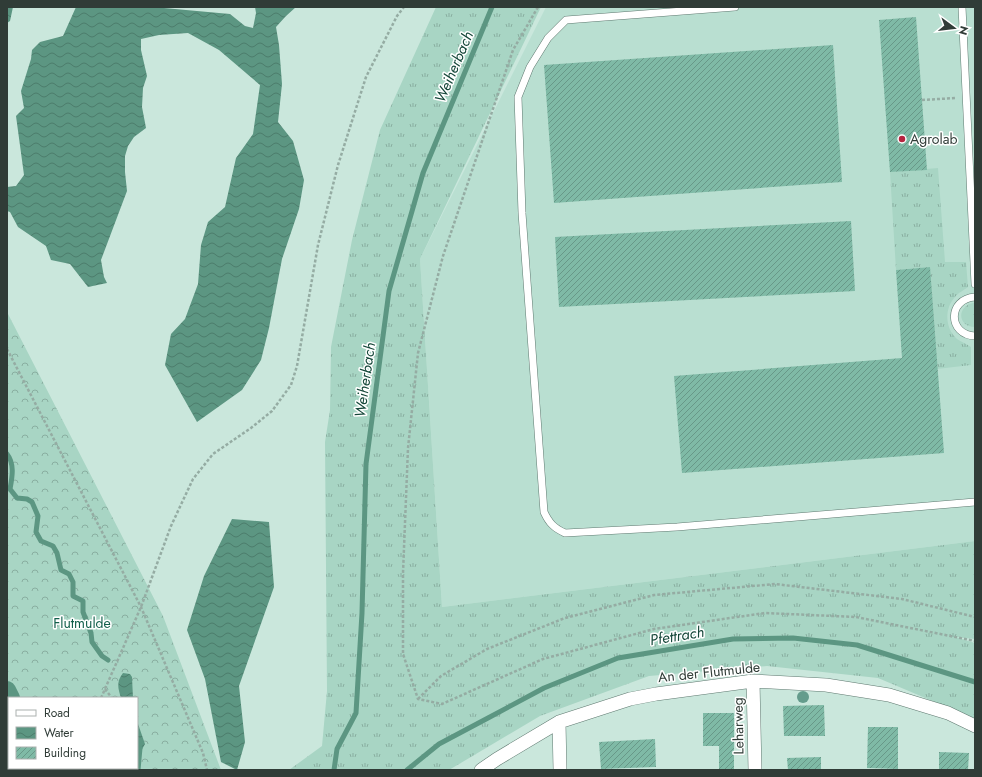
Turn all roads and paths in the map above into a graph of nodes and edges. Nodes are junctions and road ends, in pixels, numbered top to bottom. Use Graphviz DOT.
graph roads {
  1 [pos="404,7"];
  2 [pos="735,7"];
  3 [pos="962,7"];
  4 [pos="966,97"];
  5 [pos="922,100"];
  6 [pos="975,284"];
  7 [pos="975,297"];
  8 [pos="975,336"];
  9 [pos="7,349"];
  10 [pos="975,502"];
  11 [pos="141,607"];
  12 [pos="975,617"];
  13 [pos="753,682"];
  14 [pos="105,689"];
  15 [pos="102,697"];
  16 [pos="111,697"];
  17 [pos="418,699"];
  18 [pos="559,722"];
  19 [pos="975,726"];
  20 [pos="207,770"];
  21 [pos="481,770"];
  22 [pos="560,770"];
  23 [pos="754,770"];
  1 -- 11 [label="path"];
  2 -- 10 [label="lane"];
  3 -- 4 [label="lane"];
  4 -- 5 [label="path"];
  4 -- 6 [label="lane"];
  7 -- 8 [label="lane"];
  9 -- 11 [label="path"];
  11 -- 14 [label="path"];
  11 -- 20 [label="path"];
  12 -- 17 [label="path"];
  13 -- 18 [label="street, An der Flutmulde"];
  13 -- 19 [label="street, An der Flutmulde"];
  13 -- 23 [label="street, Leharweg"];
  14 -- 15 [label="path"];
  14 -- 16 [label="path"];
  18 -- 21 [label="street, An der Flutmulde"];
  18 -- 22 [label="street"];
}
